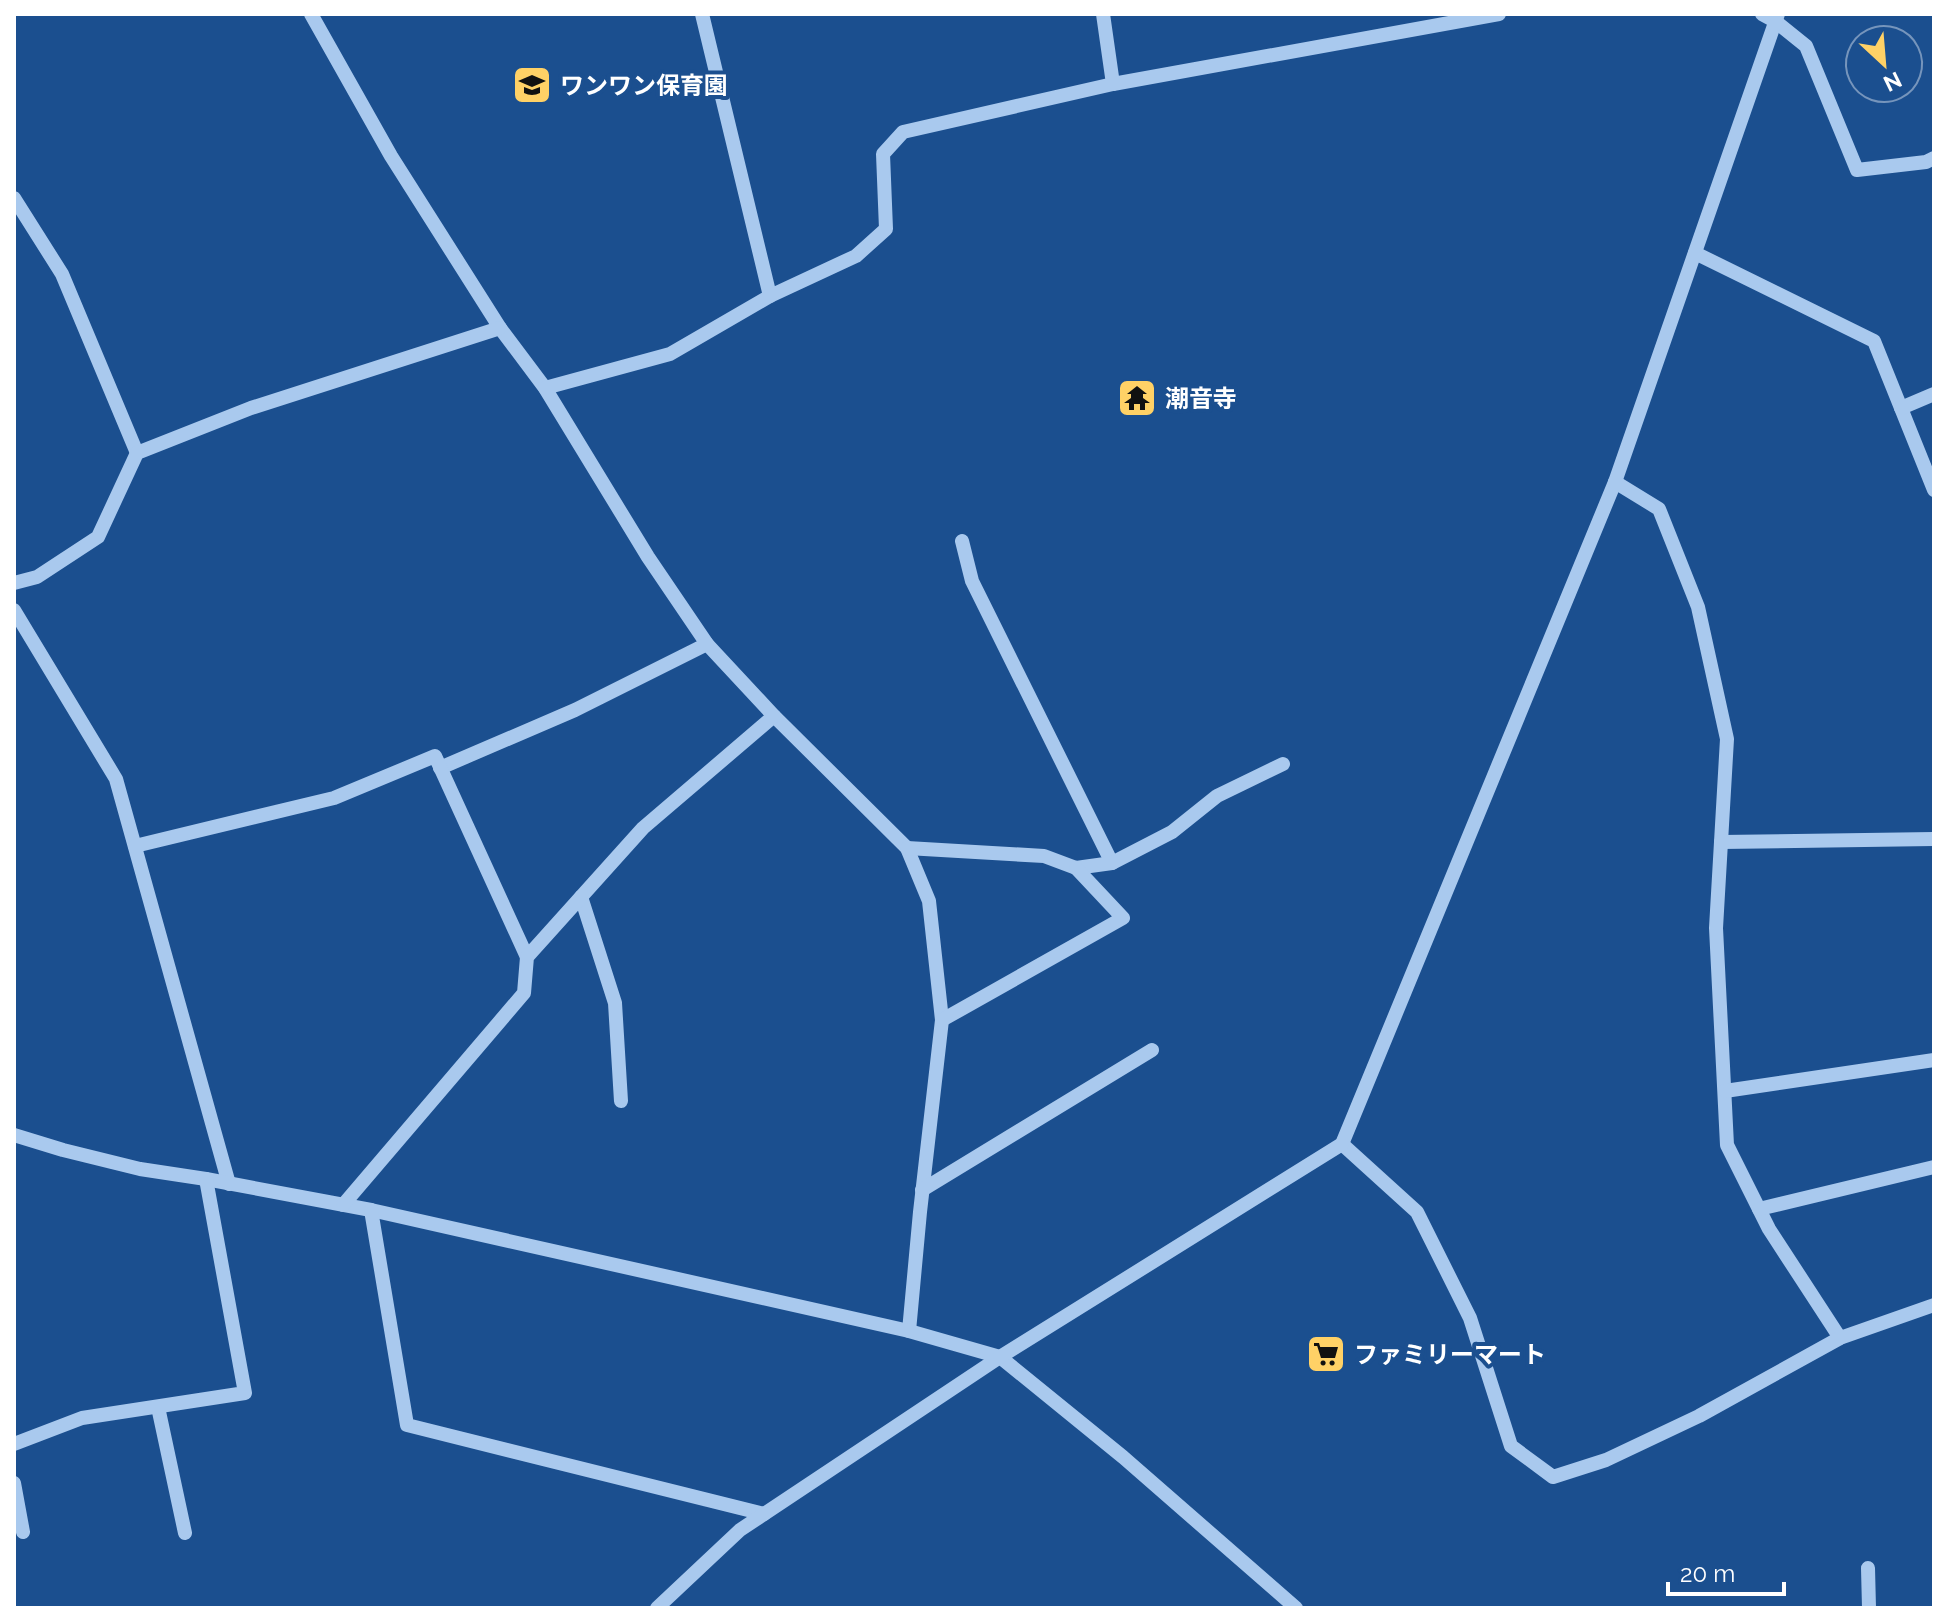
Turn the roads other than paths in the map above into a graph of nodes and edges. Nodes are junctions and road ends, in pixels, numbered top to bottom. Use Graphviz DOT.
graph roads {
  1 [pos="311,14"];
  2 [pos="702,14"];
  3 [pos="1103,14"];
  4 [pos="1499,14"];
  5 [pos="1772,16"];
  6 [pos="1113,84"];
  7 [pos="1934,158"];
  8 [pos="14,198"];
  9 [pos="1695,253"];
  10 [pos="770,296"];
  11 [pos="500,328"];
  12 [pos="545,388"];
  13 [pos="1934,394"];
  14 [pos="1901,408"];
  15 [pos="137,453"];
  16 [pos="1615,482"];
  17 [pos="1934,490"];
  18 [pos="962,541"];
  19 [pos="14,583"];
  20 [pos="14,610"];
  21 [pos="707,644"];
  22 [pos="774,716"];
  23 [pos="1283,764"];
  24 [pos="440,768"];
  25 [pos="1934,839"];
  26 [pos="1721,842"];
  27 [pos="135,846"];
  28 [pos="907,848"];
  29 [pos="1112,863"];
  30 [pos="1076,868"];
  31 [pos="581,897"];
  32 [pos="527,957"];
  33 [pos="942,1020"];
  34 [pos="1152,1050"];
  35 [pos="1934,1060"];
  36 [pos="1725,1091"];
  37 [pos="621,1101"];
  38 [pos="14,1135"];
  39 [pos="1342,1144"];
  40 [pos="1934,1167"];
  41 [pos="206,1179"];
  42 [pos="229,1184"];
  43 [pos="922,1190"];
  44 [pos="343,1205"];
  45 [pos="1759,1209"];
  46 [pos="371,1210"];
  47 [pos="1934,1305"];
  48 [pos="909,1331"];
  49 [pos="1840,1338"];
  50 [pos="1000,1357"];
  51 [pos="158,1407"];
  52 [pos="14,1444"];
  53 [pos="14,1483"];
  54 [pos="764,1514"];
  55 [pos="23,1532"];
  56 [pos="185,1533"];
  57 [pos="1868,1568"];
  58 [pos="657,1608"];
  59 [pos="1296,1608"];
  60 [pos="1869,1608"];
  1 -- 11 [label="street"];
  2 -- 10 [label="street"];
  3 -- 6 [label="street"];
  4 -- 6 [label="street"];
  5 -- 7 [label="street"];
  5 -- 9 [label="street"];
  6 -- 10 [label="street"];
  8 -- 15 [label="street"];
  9 -- 14 [label="street"];
  9 -- 16 [label="street"];
  10 -- 12 [label="street"];
  11 -- 12 [label="street"];
  11 -- 15 [label="street"];
  12 -- 21 [label="street"];
  13 -- 14 [label="street"];
  14 -- 17 [label="street"];
  15 -- 19 [label="street"];
  16 -- 26 [label="street"];
  16 -- 39 [label="street"];
  18 -- 29 [label="street"];
  20 -- 27 [label="street"];
  21 -- 22 [label="street"];
  21 -- 24 [label="street"];
  22 -- 28 [label="street"];
  22 -- 31 [label="street"];
  23 -- 29 [label="street"];
  24 -- 27 [label="street"];
  24 -- 32 [label="street"];
  25 -- 26 [label="street"];
  26 -- 36 [label="street"];
  27 -- 42 [label="street"];
  28 -- 30 [label="street"];
  28 -- 33 [label="street"];
  29 -- 30 [label="street"];
  30 -- 33 [label="street"];
  31 -- 32 [label="street"];
  31 -- 37 [label="street"];
  32 -- 44 [label="street"];
  33 -- 43 [label="street"];
  34 -- 43 [label="street"];
  35 -- 36 [label="street"];
  36 -- 45 [label="street"];
  38 -- 41 [label="street"];
  39 -- 49 [label="street"];
  39 -- 50 [label="street"];
  40 -- 45 [label="street"];
  41 -- 42 [label="street"];
  41 -- 51 [label="street"];
  42 -- 44 [label="street"];
  43 -- 48 [label="street"];
  44 -- 46 [label="street"];
  45 -- 49 [label="street"];
  46 -- 48 [label="street"];
  46 -- 54 [label="street"];
  47 -- 49 [label="street"];
  48 -- 50 [label="street"];
  50 -- 54 [label="street"];
  50 -- 59 [label="street"];
  51 -- 52 [label="street"];
  51 -- 56 [label="street"];
  53 -- 55 [label="street"];
  54 -- 58 [label="street"];
  57 -- 60 [label="street"];
}
